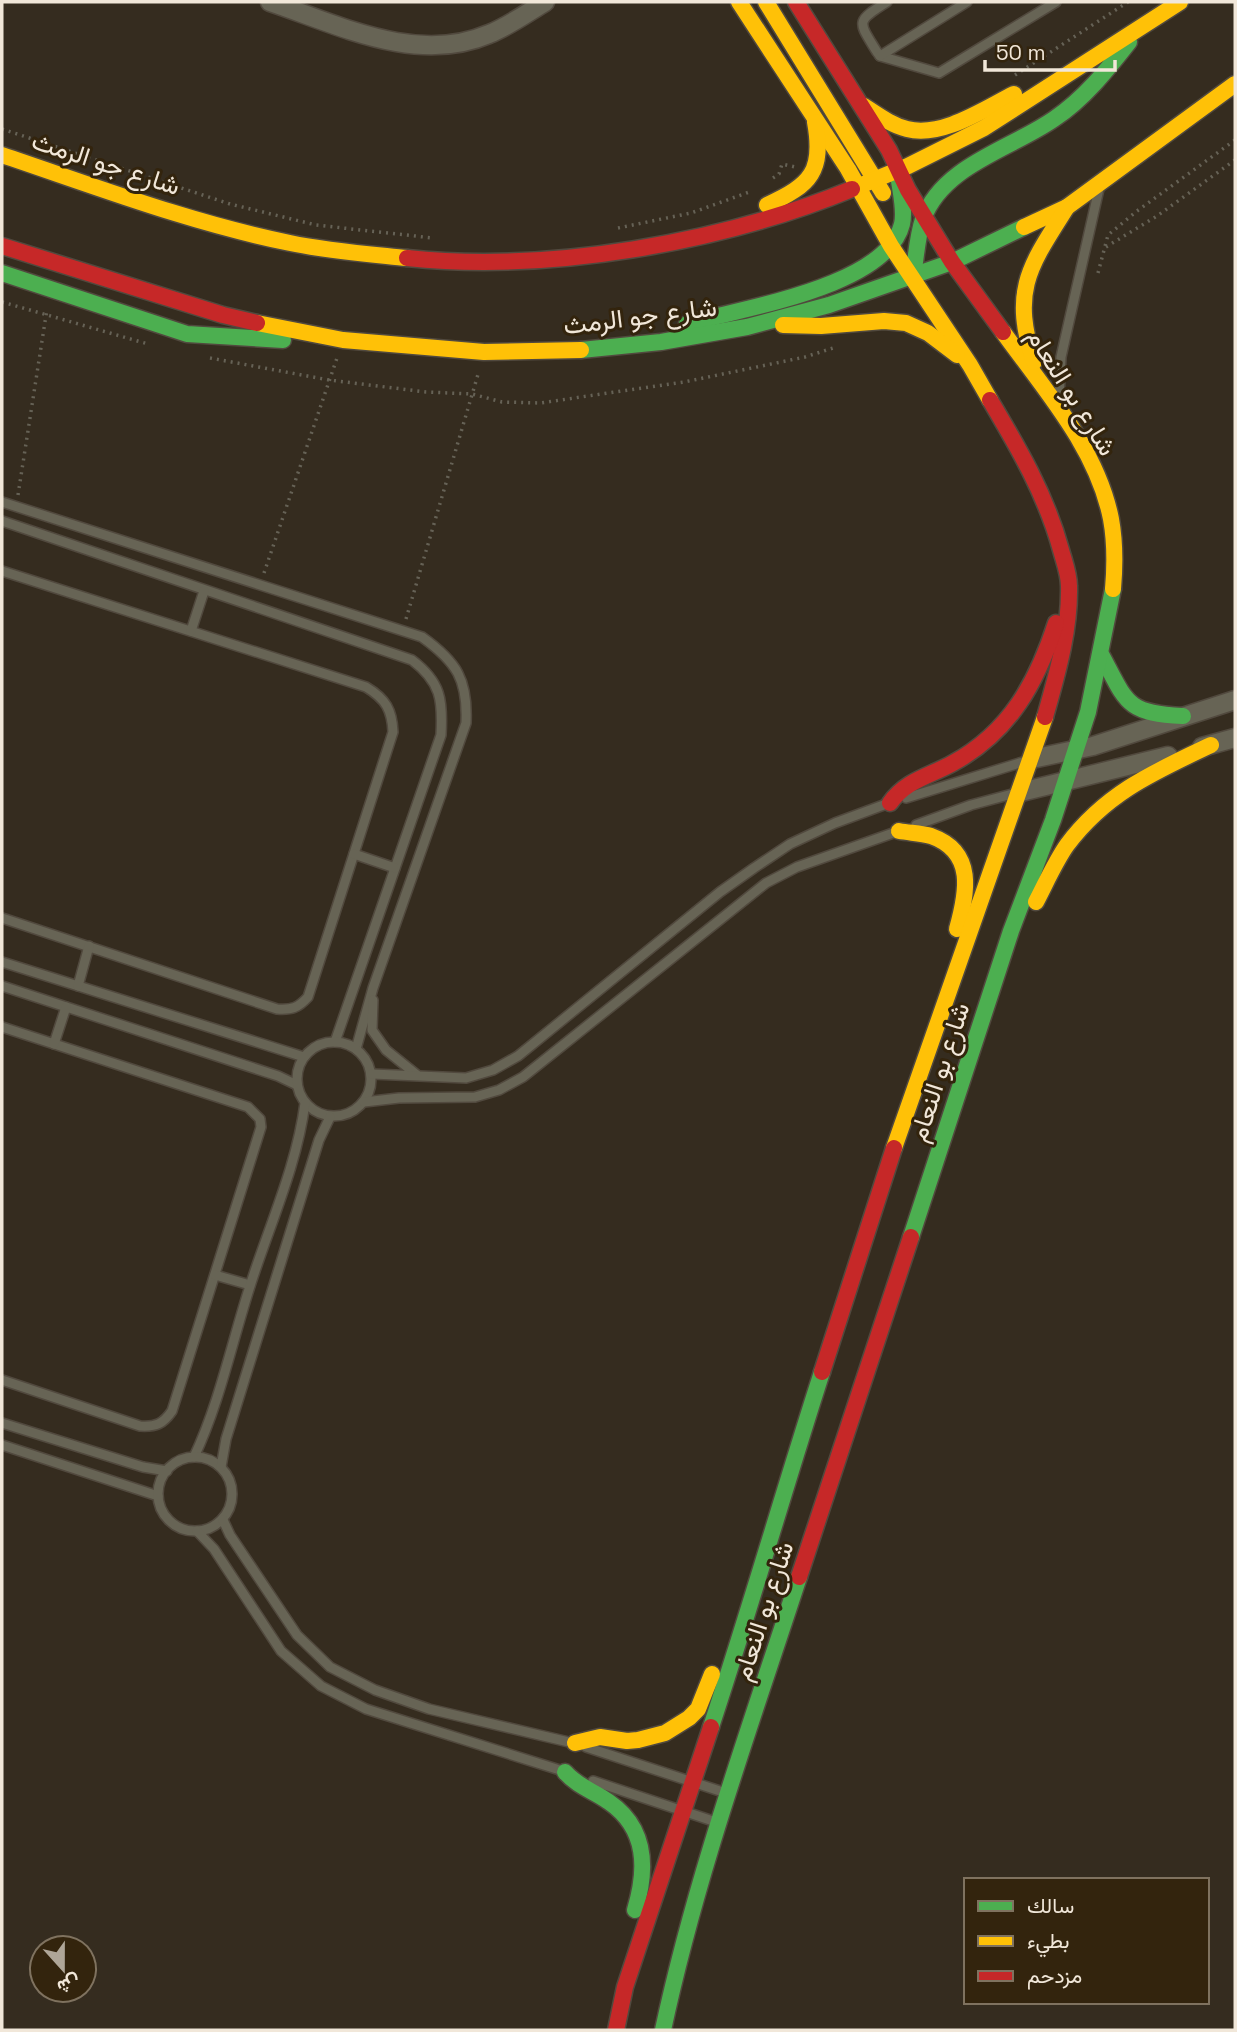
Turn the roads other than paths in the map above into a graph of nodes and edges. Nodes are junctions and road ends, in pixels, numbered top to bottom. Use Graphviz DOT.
graph roads {
  1 [pos="270,2"];
  2 [pos="545,2"];
  3 [pos="739,2"];
  4 [pos="766,2"];
  5 [pos="796,2"];
  6 [pos="887,2"];
  7 [pos="967,2"];
  8 [pos="1056,2"];
  9 [pos="1180,2"];
  10 [pos="1140,27"];
  11 [pos="880,56"];
  12 [pos="1235,84"];
  13 [pos="1048,86"];
  14 [pos="856,100"];
  15 [pos="813,114"];
  16 [pos="2,155"];
  17 [pos="897,169"];
  18 [pos="876,179"];
  19 [pos="1101,181"];
  20 [pos="859,186"];
  21 [pos="1067,207"];
  22 [pos="924,217"];
  23 [pos="902,225"];
  24 [pos="734,229"];
  25 [pos="917,244"];
  26 [pos="2,246"];
  27 [pos="891,246"];
  28 [pos="952,262"];
  29 [pos="2,273"];
  30 [pos="913,277"];
  31 [pos="747,327"];
  32 [pos="343,340"];
  33 [pos="661,342"];
  34 [pos="970,365"];
  35 [pos="1044,388"];
  36 [pos="1060,411"];
  37 [pos="2,502"];
  38 [pos="2,521"];
  39 [pos="2,570"];
  40 [pos="1069,582"];
  41 [pos="204,591"];
  42 [pos="191,631"];
  43 [pos="1102,656"];
  44 [pos="1235,699"];
  45 [pos="1183,716"];
  46 [pos="1235,738"];
  47 [pos="1211,745"];
  48 [pos="1076,750"];
  49 [pos="1032,759"];
  50 [pos="1065,782"];
  51 [pos="1021,792"];
  52 [pos="890,803"];
  53 [pos="899,831"];
  54 [pos="354,854"];
  55 [pos="395,867"];
  56 [pos="2,918"];
  57 [pos="1011,931"];
  58 [pos="89,946"];
  59 [pos="2,962"];
  60 [pos="2,986"];
  61 [pos="78,986"];
  62 [pos="373,988"];
  63 [pos="950,994"];
  64 [pos="66,1007"];
  65 [pos="2,1027"];
  66 [pos="335,1042"];
  67 [pos="54,1044"];
  68 [pos="356,1049"];
  69 [pos="304,1057"];
  70 [pos="372,1074"];
  71 [pos="418,1076"];
  72 [pos="297,1085"];
  73 [pos="364,1102"];
  74 [pos="304,1103"];
  75 [pos="330,1117"];
  76 [pos="215,1275"];
  77 [pos="250,1285"];
  78 [pos="2,1380"];
  79 [pos="2,1423"];
  80 [pos="2,1445"];
  81 [pos="194,1457"];
  82 [pos="221,1467"];
  83 [pos="167,1471"];
  84 [pos="158,1496"];
  85 [pos="223,1520"];
  86 [pos="197,1531"];
  87 [pos="745,1625"];
  88 [pos="575,1743"];
  89 [pos="565,1772"];
  90 [pos="693,1782"];
  91 [pos="730,1795"];
  92 [pos="684,1811"];
  93 [pos="720,1823"];
  94 [pos="635,1957"];
  95 [pos="616,2030"];
  96 [pos="663,2030"];
  1 -- 2 [label="street"];
  3 -- 15 [label="street, شارع بو النعام"];
  4 -- 18 [label="street"];
  5 -- 14 [label="street, شارع بو النعام"];
  6 -- 11 [label="lane"];
  7 -- 11 [label="lane"];
  8 -- 11 [label="lane"];
  9 -- 10 [label="street, شارع جو الرمث"];
  10 -- 13 [label="street, شارع جو الرمث"];
  10 -- 22 [label="street"];
  12 -- 19 [label="street, شارع جو الرمث"];
  13 -- 14 [label="street"];
  13 -- 17 [label="street, شارع جو الرمث"];
  14 -- 17 [label="street, شارع بو النعام"];
  15 -- 20 [label="street, شارع بو النعام"];
  15 -- 24 [label="street"];
  16 -- 24 [label="street, شارع جو الرمث"];
  17 -- 18 [label="street, شارع جو الرمث"];
  17 -- 22 [label="street, شارع بو النعام"];
  17 -- 23 [label="street"];
  18 -- 20 [label="street, شارع جو الرمث"];
  18 -- 23 [label="street"];
  19 -- 21 [label="street, شارع جو الرمث"];
  19 -- 36 [label="lane"];
  20 -- 24 [label="street, شارع جو الرمث"];
  20 -- 27 [label="street, شارع بو النعام"];
  21 -- 28 [label="street, شارع جو الرمث"];
  21 -- 35 [label="street"];
  22 -- 25 [label="street"];
  22 -- 28 [label="street, شارع بو النعام"];
  23 -- 25 [label="street"];
  23 -- 27 [label="street"];
  25 -- 28 [label="street"];
  25 -- 30 [label="street"];
  26 -- 32 [label="street, شارع جو الرمث"];
  27 -- 30 [label="street, شارع بو النعام"];
  27 -- 33 [label="street"];
  28 -- 30 [label="street, شارع جو الرمث"];
  28 -- 35 [label="street, شارع بو النعام"];
  29 -- 32 [label="street"];
  30 -- 31 [label="street, شارع جو الرمث"];
  30 -- 34 [label="street, شارع بو النعام"];
  31 -- 33 [label="street, شارع جو الرمث"];
  31 -- 34 [label="street"];
  32 -- 33 [label="street, شارع جو الرمث"];
  34 -- 40 [label="street, شارع بو النعام"];
  35 -- 36 [label="street, شارع بو النعام"];
  36 -- 43 [label="street, شارع بو النعام"];
  37 -- 62 [label="lane"];
  38 -- 41 [label="lane"];
  39 -- 42 [label="lane"];
  40 -- 49 [label="street, شارع بو النعام"];
  40 -- 52 [label="street"];
  41 -- 42 [label="lane"];
  41 -- 55 [label="lane"];
  42 -- 54 [label="lane"];
  43 -- 45 [label="street"];
  43 -- 48 [label="street, شارع بو النعام"];
  44 -- 45 [label="street"];
  45 -- 48 [label="street"];
  46 -- 47 [label="street"];
  47 -- 50 [label="street"];
  47 -- 57 [label="street"];
  48 -- 49 [label="street"];
  48 -- 50 [label="street, شارع بو النعام"];
  49 -- 51 [label="street, شارع بو النعام"];
  49 -- 52 [label="lane"];
  50 -- 51 [label="street"];
  50 -- 57 [label="street, شارع بو النعام"];
  51 -- 53 [label="lane"];
  51 -- 63 [label="street, شارع بو النعام"];
  52 -- 71 [label="lane"];
  53 -- 63 [label="street"];
  53 -- 73 [label="lane"];
  54 -- 55 [label="lane"];
  54 -- 58 [label="lane"];
  55 -- 66 [label="lane"];
  56 -- 58 [label="lane"];
  57 -- 91 [label="street, شارع بو النعام"];
  58 -- 61 [label="lane"];
  59 -- 61 [label="lane"];
  60 -- 64 [label="lane"];
  61 -- 69 [label="lane"];
  62 -- 68 [label="lane"];
  62 -- 71 [label="lane"];
  63 -- 87 [label="street, شارع بو النعام"];
  64 -- 67 [label="lane"];
  64 -- 72 [label="lane"];
  65 -- 67 [label="lane"];
  66 -- 68 [label="lane"];
  66 -- 69 [label="lane"];
  67 -- 76 [label="lane"];
  68 -- 70 [label="lane"];
  69 -- 72 [label="lane"];
  70 -- 71 [label="lane"];
  70 -- 73 [label="lane"];
  72 -- 74 [label="lane"];
  73 -- 75 [label="lane"];
  74 -- 75 [label="lane"];
  74 -- 77 [label="lane"];
  75 -- 82 [label="lane"];
  76 -- 77 [label="lane"];
  76 -- 78 [label="lane"];
  77 -- 81 [label="lane"];
  79 -- 83 [label="lane"];
  80 -- 84 [label="lane"];
  81 -- 82 [label="lane"];
  81 -- 83 [label="lane"];
  82 -- 85 [label="lane"];
  83 -- 84 [label="lane"];
  84 -- 86 [label="lane"];
  85 -- 86 [label="lane"];
  85 -- 88 [label="lane"];
  86 -- 89 [label="lane"];
  87 -- 88 [label="street"];
  87 -- 90 [label="street, شارع بو النعام"];
  88 -- 90 [label="lane"];
  89 -- 92 [label="lane"];
  89 -- 94 [label="street"];
  90 -- 91 [label="lane"];
  90 -- 92 [label="street, شارع بو النعام"];
  91 -- 93 [label="street, شارع بو النعام"];
  92 -- 93 [label="lane"];
  92 -- 94 [label="street, شارع بو النعام"];
  93 -- 96 [label="street, شارع بو النعام"];
  94 -- 95 [label="street, شارع بو النعام"];
}
